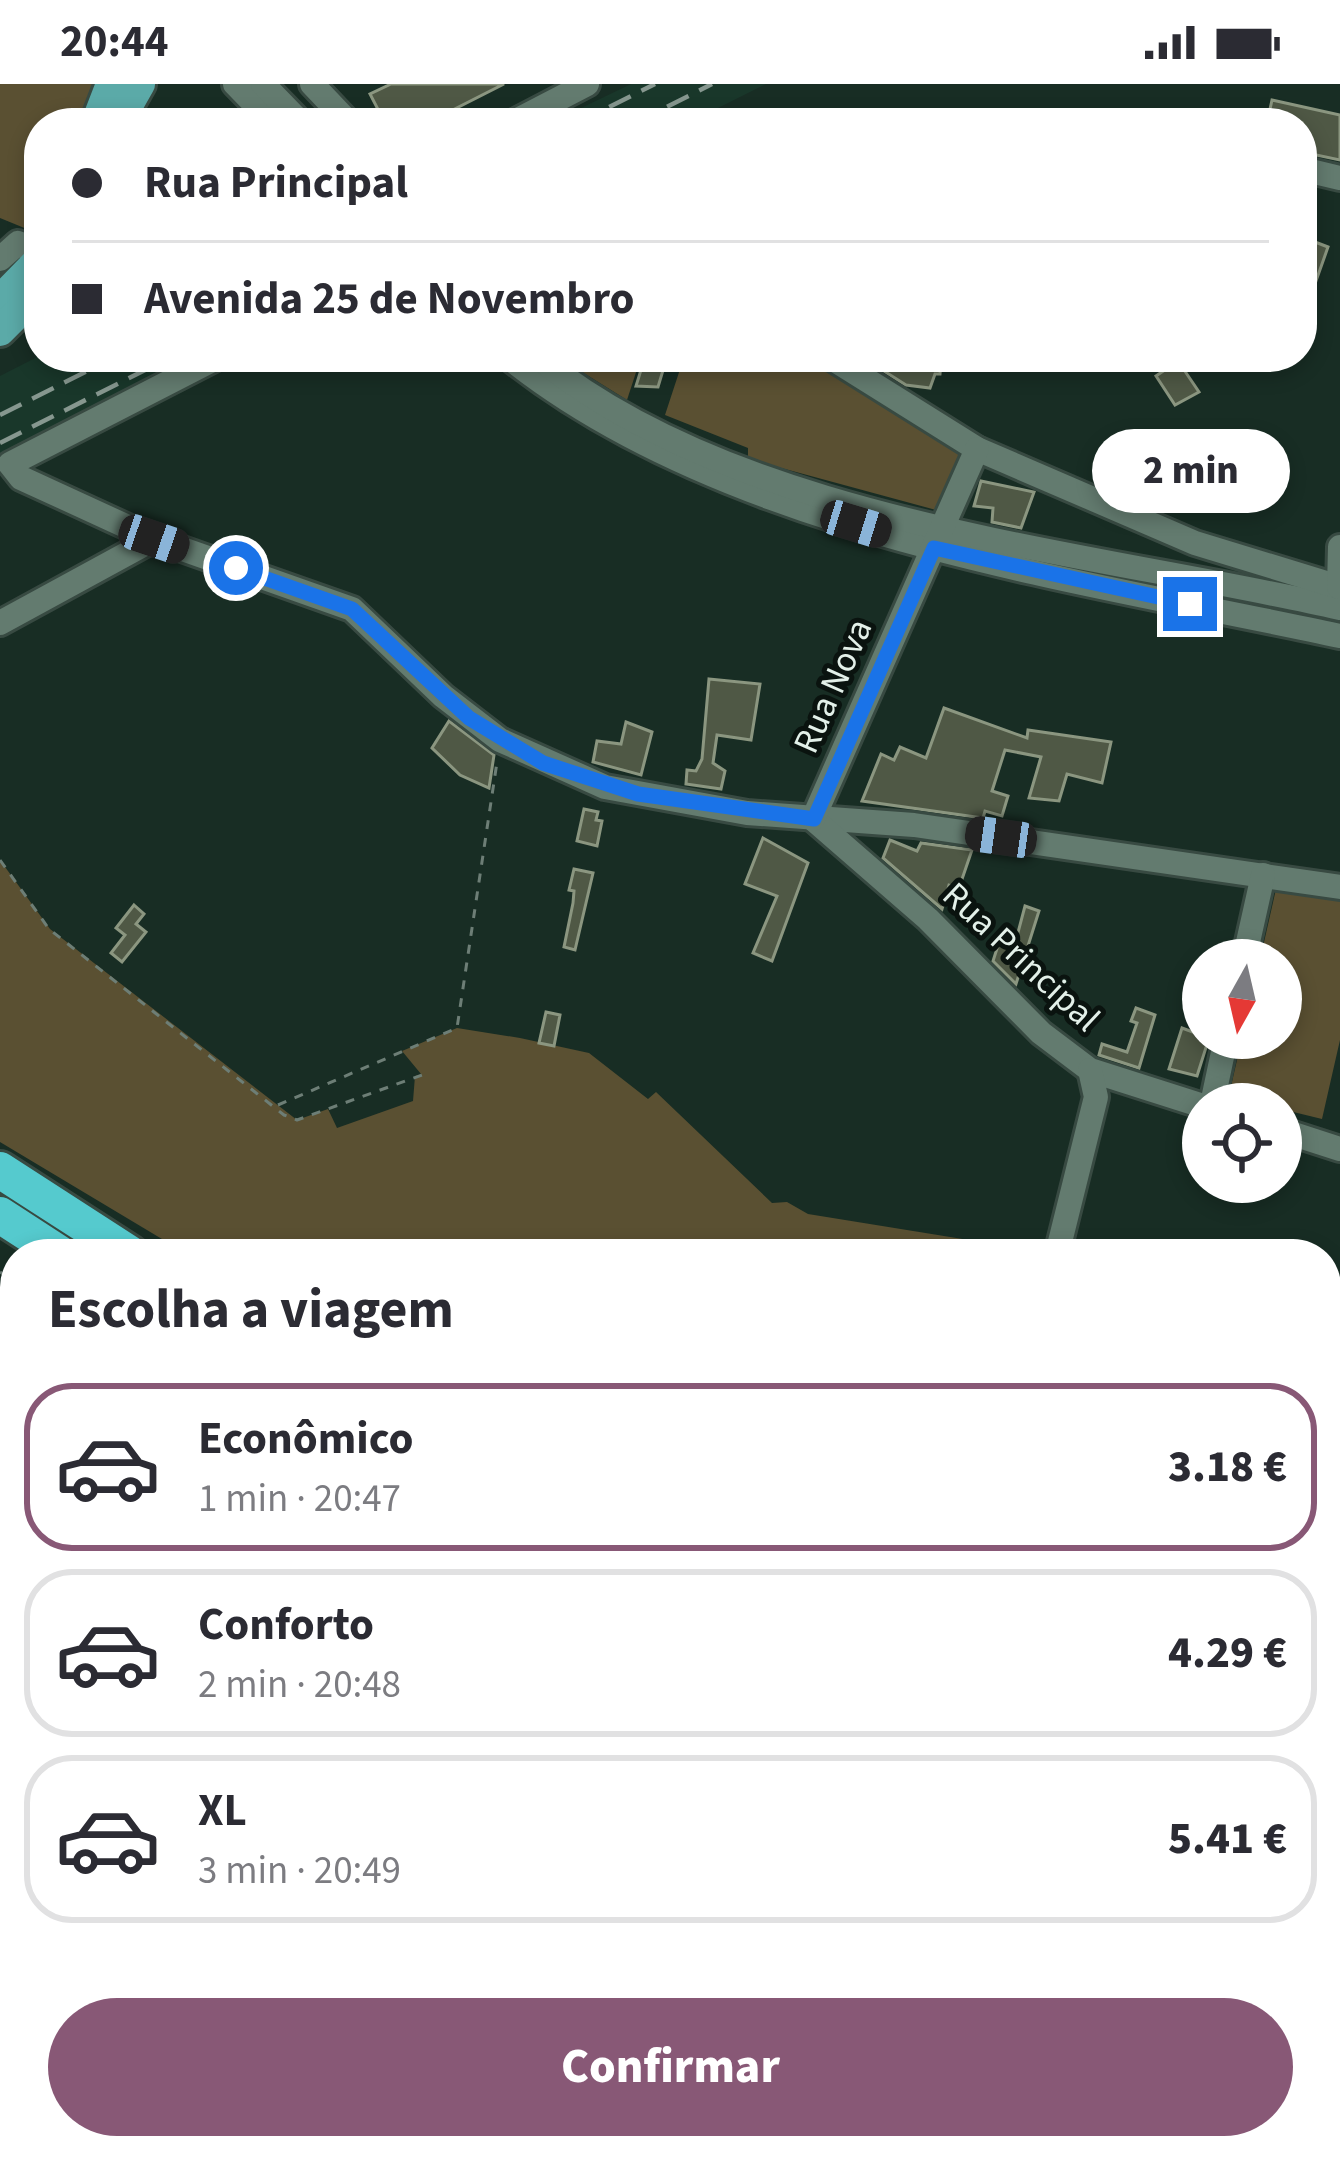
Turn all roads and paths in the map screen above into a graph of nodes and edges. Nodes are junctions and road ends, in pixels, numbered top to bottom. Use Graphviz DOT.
graph roads {
  1 [pos="312,84"];
  2 [pos="587,84"];
  3 [pos="249,89"];
  4 [pos="279,108"];
  5 [pos="335,108"];
  6 [pos="541,108"];
  7 [pos="19,250"];
  8 [pos="3,318"];
  9 [pos="189,372"];
  10 [pos="528,372"];
  11 [pos="558,372"];
  12 [pos="854,372"];
  13 [pos="641,433"];
  14 [pos="977,449"];
  15 [pos="938,537"];
  16 [pos="154,539"];
  17 [pos="1340,547"];
  18 [pos="1338,597"];
  19 [pos="0,623"];
  20 [pos="1334,635"];
  21 [pos="500,740"];
  22 [pos="814,819"];
  23 [pos="0,860"];
  24 [pos="1263,875"];
  25 [pos="1340,887"];
  26 [pos="1249,939"];
  27 [pos="1090,1070"];
  28 [pos="422,1076"];
  29 [pos="1182,1098"];
  30 [pos="276,1105"];
  31 [pos="1302,1134"];
  32 [pos="1338,1141"];
  33 [pos="0,1170"];
  34 [pos="0,1215"];
  35 [pos="36,1239"];
  36 [pos="107,1239"];
  37 [pos="1061,1239"];
  1 -- 5 [label="street"];
  2 -- 6 [label="street"];
  3 -- 4 [label="street"];
  7 -- 8 [label="main road"];
  9 -- 16 [label="street"];
  10 -- 13 [label="street"];
  11 -- 13 [label="street"];
  12 -- 14 [label="street"];
  13 -- 15 [label="street"];
  14 -- 15 [label="street, Rua Nova"];
  14 -- 18 [label="street"];
  15 -- 18 [label="street"];
  15 -- 20 [label="street"];
  15 -- 22 [label="street, Rua Nova"];
  16 -- 19 [label="street"];
  16 -- 21 [label="street"];
  17 -- 18 [label="street"];
  18 -- 20 [label="street"];
  21 -- 22 [label="street"];
  21 -- 30 [label="path"];
  22 -- 24 [label="street"];
  22 -- 27 [label="street, Rua Principal"];
  23 -- 30 [label="path"];
  24 -- 25 [label="street"];
  24 -- 26 [label="street"];
  27 -- 29 [label="street, Rua Principal"];
  27 -- 37 [label="street"];
  28 -- 30 [label="path"];
  31 -- 32 [label="street"];
  33 -- 36 [label="highway"];
  34 -- 35 [label="highway"];
}
